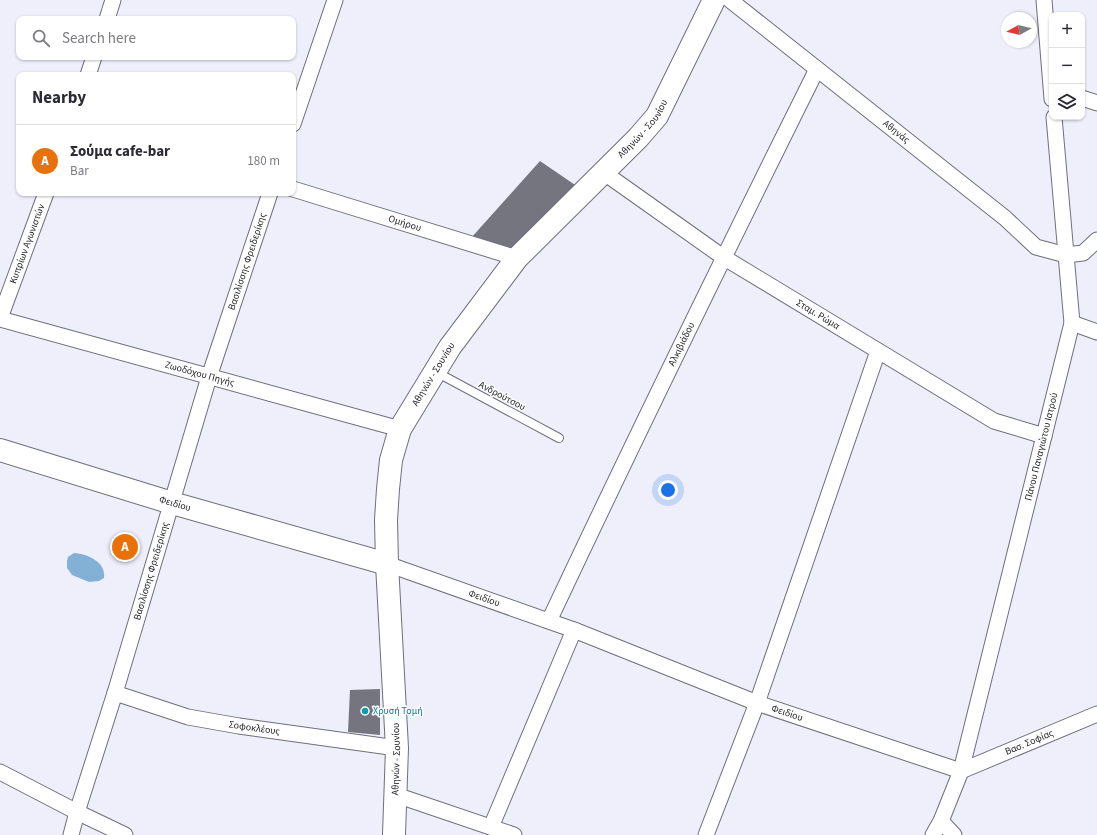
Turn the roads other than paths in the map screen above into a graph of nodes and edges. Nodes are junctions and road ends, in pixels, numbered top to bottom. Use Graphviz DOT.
graph roads {
  1 [pos="113,0"];
  2 [pos="335,0"];
  3 [pos="714,0"];
  4 [pos="730,0"];
  5 [pos="1044,0"];
  6 [pos="108,16"];
  7 [pos="93,60"];
  8 [pos="817,69"];
  9 [pos="89,72"];
  10 [pos="1051,84"];
  11 [pos="1085,99"];
  12 [pos="1097,103"];
  13 [pos="296,115"];
  14 [pos="1054,120"];
  15 [pos="603,172"];
  16 [pos="296,190"];
  17 [pos="45,196"];
  18 [pos="269,196"];
  19 [pos="1097,240"];
  20 [pos="1066,255"];
  21 [pos="723,257"];
  22 [pos="516,258"];
  23 [pos="0,318"];
  24 [pos="1072,323"];
  25 [pos="1097,332"];
  26 [pos="878,351"];
  27 [pos="435,371"];
  28 [pos="209,377"];
  29 [pos="400,429"];
  30 [pos="1044,436"];
  31 [pos="559,438"];
  32 [pos="0,450"];
  33 [pos="172,503"];
  34 [pos="388,564"];
  35 [pos="549,621"];
  36 [pos="574,630"];
  37 [pos="115,693"];
  38 [pos="757,703"];
  39 [pos="1097,714"];
  40 [pos="397,748"];
  41 [pos="961,771"];
  42 [pos="0,772"];
  43 [pos="396,795"];
  44 [pos="77,812"];
  45 [pos="941,821"];
  46 [pos="491,827"];
  47 [pos="71,835"];
  48 [pos="125,835"];
  49 [pos="394,835"];
  50 [pos="514,835"];
  51 [pos="706,835"];
  52 [pos="933,835"];
  53 [pos="954,835"];
  1 -- 6 [label="street"];
  2 -- 13 [label="street"];
  3 -- 15 [label="main road, Αθηνών - Σουνίου"];
  4 -- 8 [label="street, Αθηνάς"];
  5 -- 10 [label="street"];
  7 -- 9 [label="street"];
  8 -- 20 [label="street, Αθηνάς"];
  8 -- 21 [label="street, Αλκιβιάδου"];
  11 -- 12 [label="street"];
  14 -- 20 [label="street, Πάνου Παναγιώτου Ιατρού"];
  15 -- 21 [label="street, Σταμ. Ρώμα"];
  15 -- 22 [label="main road, Αθηνών - Σουνίου"];
  16 -- 22 [label="street, Ομήρου"];
  17 -- 23 [label="street, Κυπρίων Αγωνιστών"];
  18 -- 28 [label="street, Βασιλίσσης Φρειδερίκης"];
  19 -- 20 [label="street"];
  20 -- 24 [label="street, Πάνου Παναγιώτου Ιατρού"];
  21 -- 26 [label="street, Σταμ. Ρώμα"];
  21 -- 35 [label="street, Αλκιβιάδου"];
  22 -- 27 [label="main road, Αθηνών - Σουνίου"];
  23 -- 28 [label="street, Ζωοδόχου Πηγής"];
  24 -- 25 [label="street"];
  24 -- 30 [label="street, Πάνου Παναγιώτου Ιατρού"];
  26 -- 30 [label="street, Σταμ. Ρώμα"];
  26 -- 38 [label="street"];
  27 -- 29 [label="main road, Αθηνών - Σουνίου"];
  27 -- 31 [label="lane, Ανδρούτσου"];
  28 -- 29 [label="street, Ζωοδόχου Πηγής"];
  28 -- 33 [label="street, Βασιλίσσης Φρειδερίκης"];
  29 -- 34 [label="main road, Αθηνών - Σουνίου"];
  30 -- 41 [label="street, Πάνου Παναγιώτου Ιατρού"];
  32 -- 33 [label="main road, Φειδίου"];
  33 -- 34 [label="main road, Φειδίου"];
  33 -- 37 [label="street, Βασιλίσσης Φρειδερίκης"];
  34 -- 35 [label="street, Φειδίου"];
  34 -- 40 [label="main road, Αθηνών - Σουνίου"];
  35 -- 36 [label="street, Φειδίου"];
  36 -- 38 [label="street, Φειδίου"];
  36 -- 46 [label="street"];
  37 -- 40 [label="street, Σοφοκλέους"];
  37 -- 44 [label="street, Βασιλίσσης Φρειδερίκης"];
  38 -- 41 [label="street, Φειδίου"];
  38 -- 51 [label="street"];
  39 -- 41 [label="street, Βασ. Σοφίας"];
  40 -- 43 [label="main road, Αθηνών - Σουνίου"];
  41 -- 45 [label="street, Πάνου Παναγιώτου Ιατρού"];
  42 -- 44 [label="street"];
  43 -- 46 [label="street"];
  43 -- 49 [label="main road, Αθηνών - Σουνίου"];
  44 -- 47 [label="street, Βασιλίσσης Φρειδερίκης"];
  44 -- 48 [label="street"];
  45 -- 52 [label="street, Πάνου Παναγιώτου Ιατρού"];
  45 -- 53 [label="street"];
  46 -- 50 [label="street"];
}
